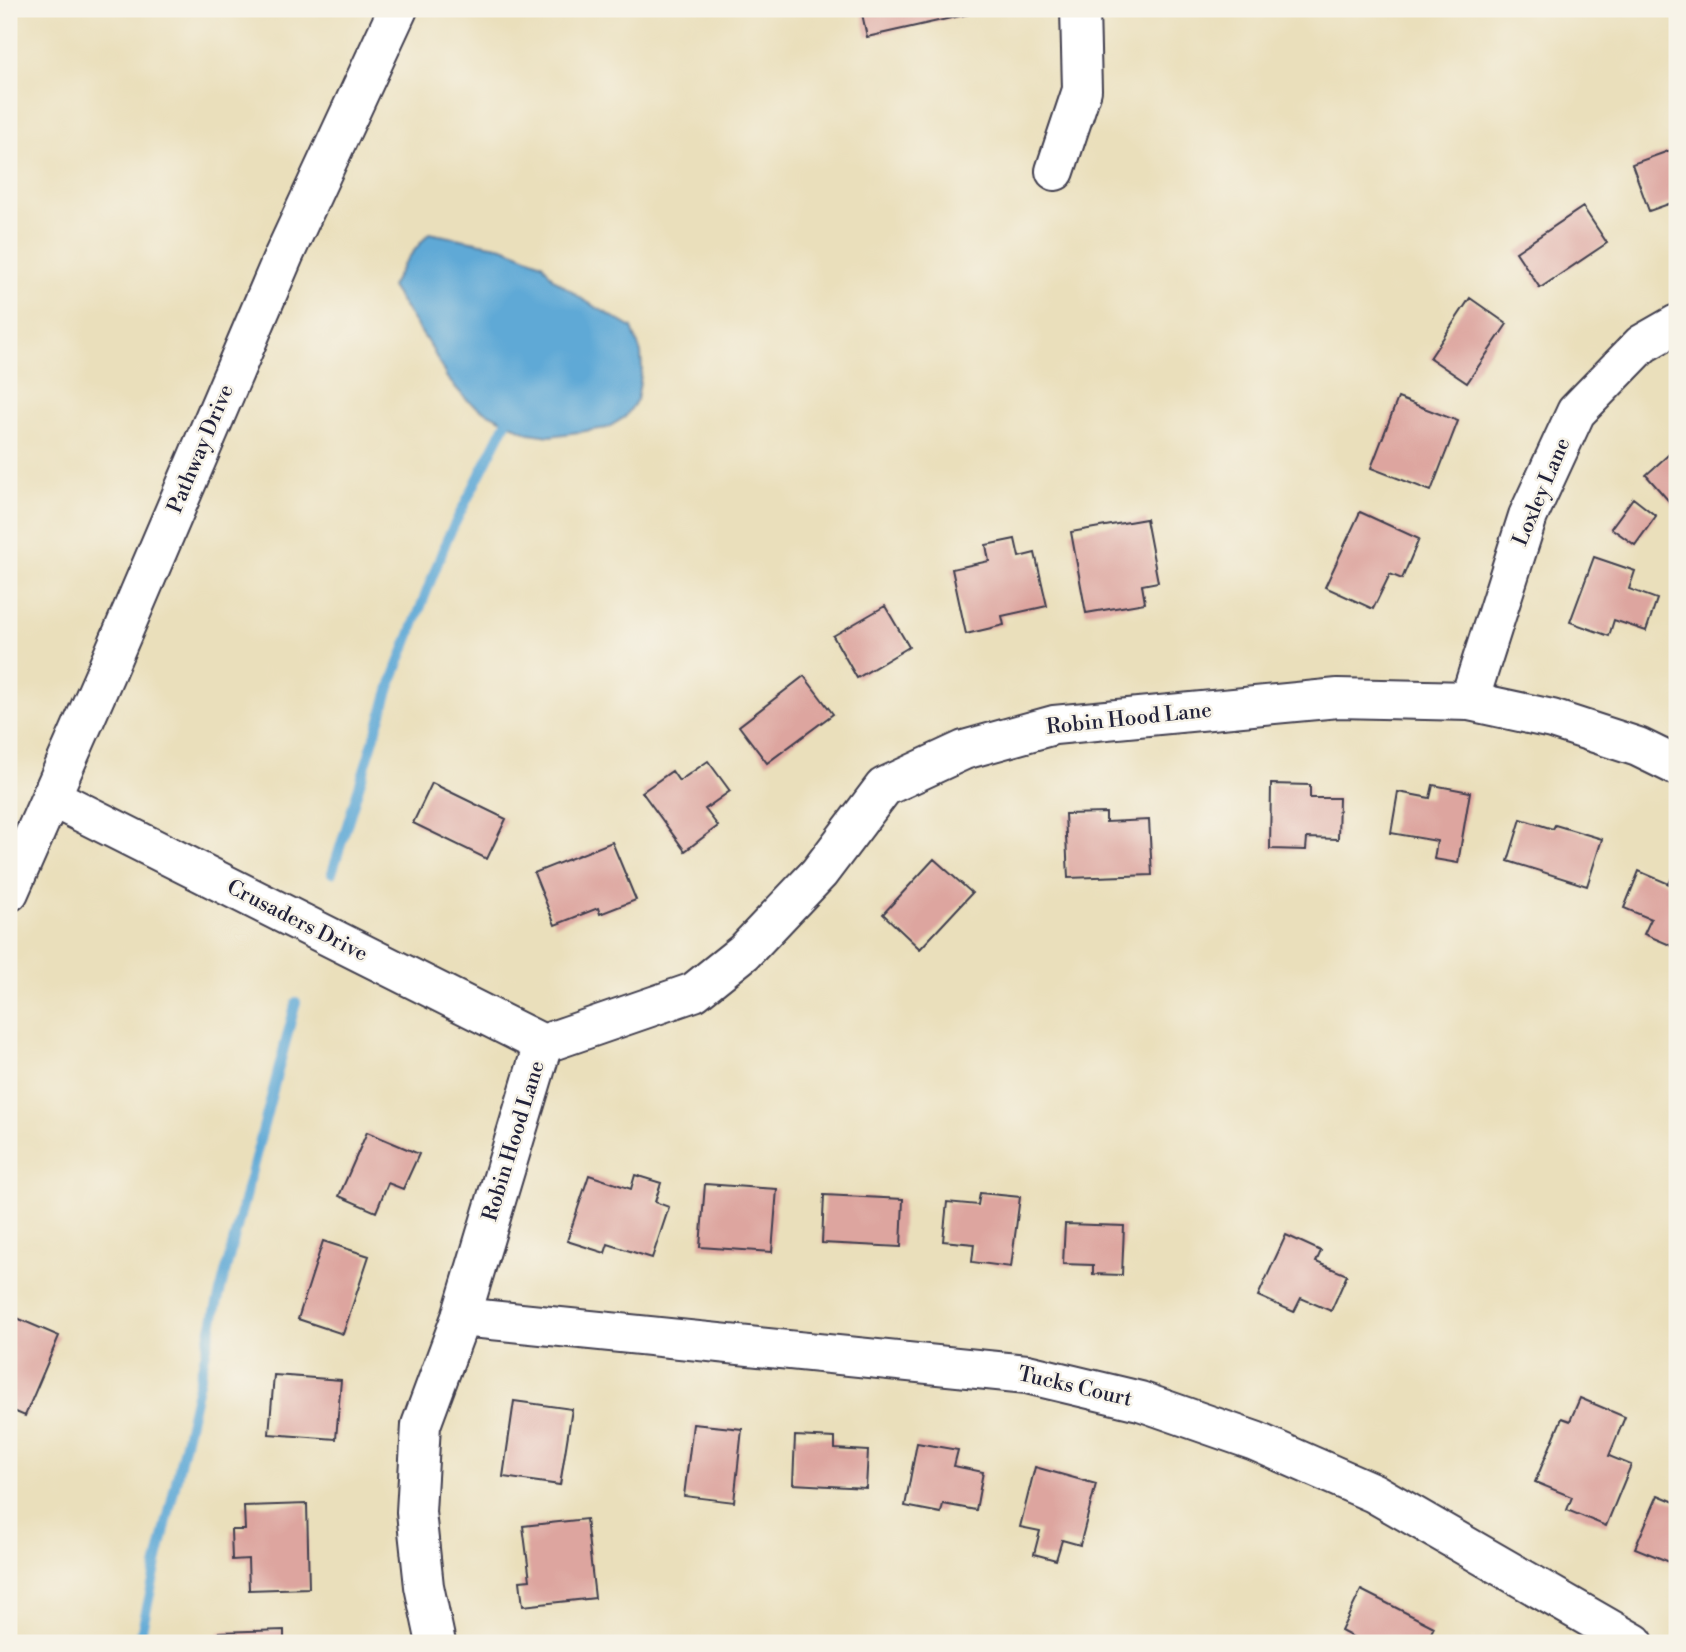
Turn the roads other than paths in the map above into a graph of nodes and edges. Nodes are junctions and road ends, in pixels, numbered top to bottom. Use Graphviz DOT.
graph roads {
  1 [pos="398,9"];
  2 [pos="1080,9"];
  3 [pos="1055,171"];
  4 [pos="1677,324"];
  5 [pos="1469,701"];
  6 [pos="1677,766"];
  7 [pos="51,797"];
  8 [pos="9,892"];
  9 [pos="543,1044"];
  10 [pos="461,1317"];
  11 [pos="436,1643"];
  12 [pos="1634,1643"];
  1 -- 7 [label="street, Pathway Drive"];
  2 -- 3 [label="street"];
  4 -- 5 [label="street, Loxley Lane"];
  5 -- 6 [label="street, Robin Hood Lane"];
  5 -- 9 [label="street, Robin Hood Lane"];
  7 -- 8 [label="street, Pathway Drive"];
  7 -- 9 [label="street, Crusaders Drive"];
  9 -- 10 [label="street, Robin Hood Lane"];
  10 -- 11 [label="street, Robin Hood Lane"];
  10 -- 12 [label="street, Tucks Court"];
}
